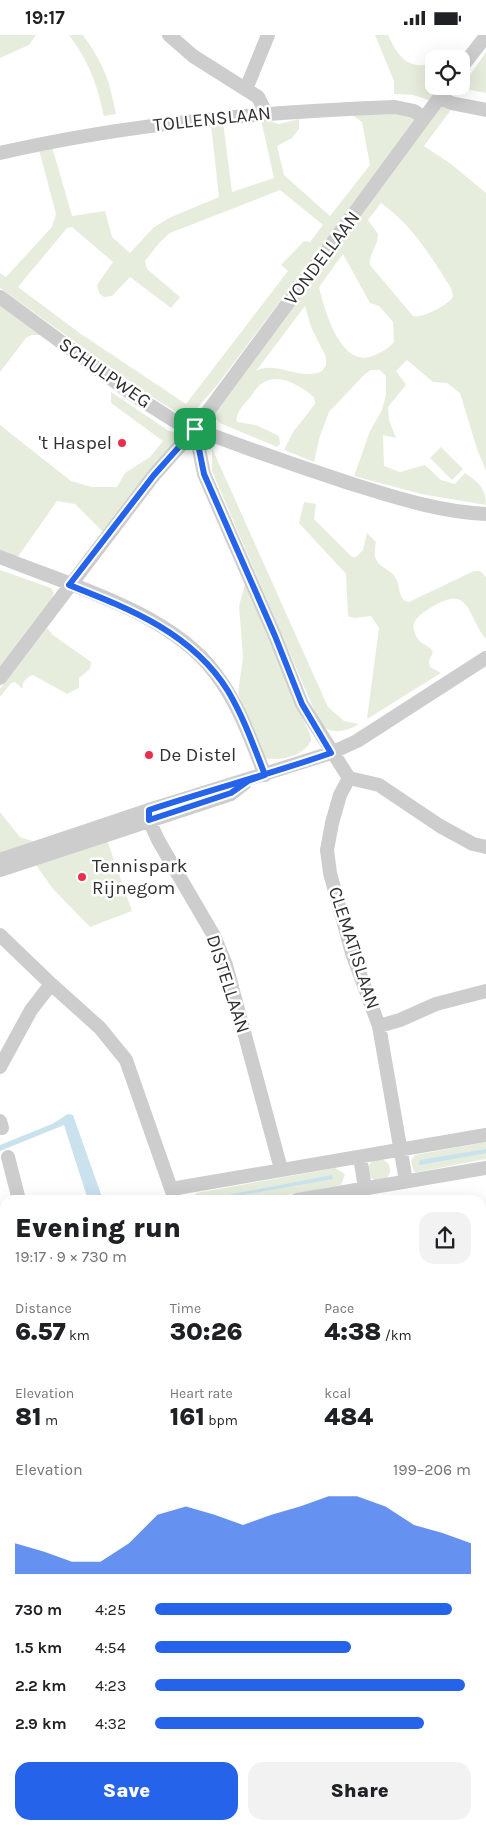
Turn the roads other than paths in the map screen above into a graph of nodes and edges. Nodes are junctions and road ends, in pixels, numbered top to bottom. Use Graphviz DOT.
graph roads {
  1 [pos="169,35"];
  2 [pos="268,35"];
  3 [pos="486,36"];
  4 [pos="470,56"];
  5 [pos="246,89"];
  6 [pos="441,95"];
  7 [pos="445,95"];
  8 [pos="486,110"];
  9 [pos="266,113"];
  10 [pos="424,118"];
  11 [pos="0,153"];
  12 [pos="0,297"];
  13 [pos="195,429"];
  14 [pos="486,514"];
  15 [pos="0,557"];
  16 [pos="69,585"];
  17 [pos="486,658"];
  18 [pos="0,678"];
  19 [pos="331,753"];
  20 [pos="265,775"];
  21 [pos="349,778"];
  22 [pos="149,815"];
  23 [pos="486,847"];
  24 [pos="0,860"];
  25 [pos="0,870"];
  26 [pos="0,935"];
  27 [pos="51,984"];
  28 [pos="486,991"];
  29 [pos="379,1025"];
  30 [pos="0,1067"];
  31 [pos="486,1135"];
  32 [pos="400,1150"];
  33 [pos="8,1157"];
  34 [pos="360,1157"];
  35 [pos="486,1168"];
  36 [pos="281,1169"];
  37 [pos="406,1181"];
  38 [pos="366,1194"];
  39 [pos="18,1195"];
  40 [pos="173,1195"];
  1 -- 5 [label="street"];
  2 -- 5 [label="street"];
  3 -- 4 [label="street"];
  5 -- 9 [label="street"];
  6 -- 10 [label="street, VONDELLAAN"];
  7 -- 8 [label="street"];
  9 -- 10 [label="street, TOLLENSLAAN"];
  9 -- 11 [label="street, TOLLENSLAAN"];
  10 -- 13 [label="street, VONDELLAAN"];
  12 -- 13 [label="street, SCHULPWEG"];
  13 -- 14 [label="street, SCHULPWEG"];
  13 -- 16 [label="street, VONDELLAAN"];
  13 -- 19 [label="street"];
  15 -- 16 [label="street"];
  16 -- 18 [label="street, VONDELLAAN"];
  16 -- 20 [label="street"];
  17 -- 19 [label="street"];
  19 -- 20 [label="street"];
  19 -- 21 [label="street"];
  20 -- 22 [label="street"];
  21 -- 23 [label="street"];
  21 -- 29 [label="street, CLEMATISLAAN"];
  22 -- 24 [label="street"];
  22 -- 25 [label="street"];
  22 -- 36 [label="street, DISTELLAAN"];
  26 -- 27 [label="street"];
  27 -- 30 [label="street"];
  27 -- 40 [label="street"];
  28 -- 29 [label="street"];
  29 -- 32 [label="street, CLEMATISLAAN"];
  31 -- 32 [label="street"];
  32 -- 34 [label="street"];
  32 -- 37 [label="street, CLEMATISLAAN"];
  33 -- 39 [label="street"];
  34 -- 36 [label="street"];
  34 -- 38 [label="street"];
  35 -- 37 [label="street"];
  36 -- 40 [label="street"];
  37 -- 38 [label="street"];
}
